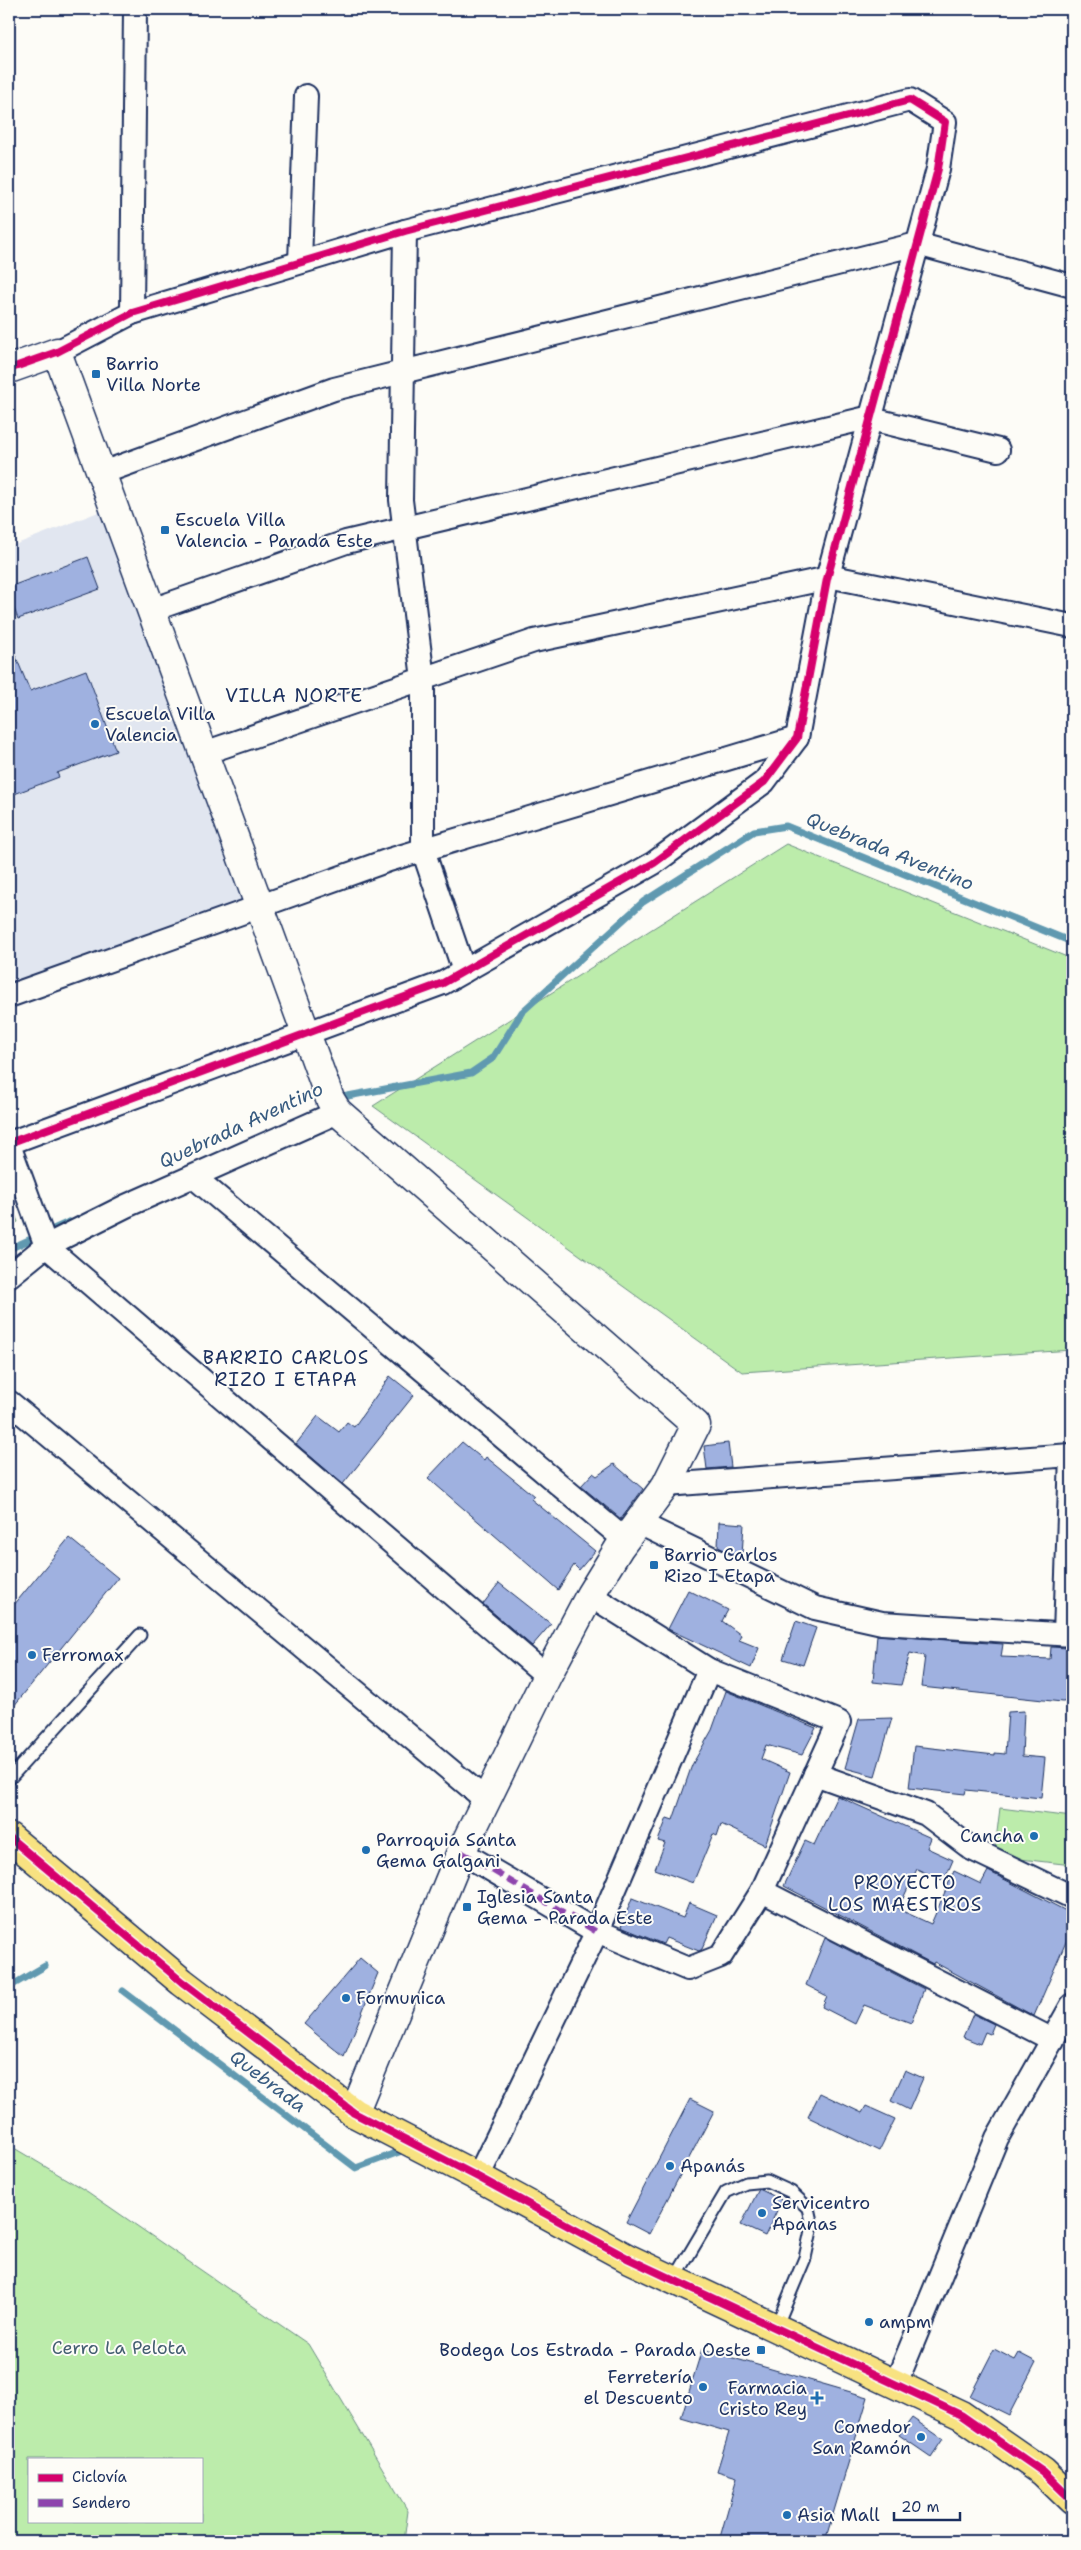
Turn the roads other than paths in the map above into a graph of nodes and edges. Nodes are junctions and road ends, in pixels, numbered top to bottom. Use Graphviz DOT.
graph roads {
  1 [pos="135,9"];
  2 [pos="306,96"];
  3 [pos="405,231"];
  4 [pos="917,244"];
  5 [pos="300,262"];
  6 [pos="1072,286"];
  7 [pos="132,313"];
  8 [pos="57,352"];
  9 [pos="9,369"];
  10 [pos="403,372"];
  11 [pos="870,419"];
  12 [pos="998,450"];
  13 [pos="102,473"];
  14 [pos="404,528"];
  15 [pos="827,579"];
  16 [pos="152,610"];
  17 [pos="1072,626"];
  18 [pos="423,679"];
  19 [pos="797,738"];
  20 [pos="204,753"];
  21 [pos="423,850"];
  22 [pos="260,906"];
  23 [pos="464,971"];
  24 [pos="9,996"];
  25 [pos="306,1033"];
  26 [pos="338,1112"];
  27 [pos="9,1144"];
  28 [pos="194,1177"];
  29 [pos="46,1246"];
  30 [pos="9,1276"];
  31 [pos="9,1402"];
  32 [pos="666,1485"];
  33 [pos="632,1531"];
  34 [pos="590,1595"];
  35 [pos="140,1635"];
  36 [pos="1069,1635"];
  37 [pos="709,1670"];
  38 [pos="547,1676"];
  39 [pos="816,1774"];
  40 [pos="9,1779"];
  41 [pos="486,1800"];
  42 [pos="9,1838"];
  43 [pos="461,1852"];
  44 [pos="762,1890"];
  45 [pos="1072,1897"];
  46 [pos="597,1932"];
  47 [pos="1072,2005"];
  48 [pos="1053,2040"];
  49 [pos="354,2113"];
  50 [pos="478,2177"];
  51 [pos="674,2280"];
  52 [pos="776,2327"];
  53 [pos="896,2383"];
  54 [pos="1072,2500"];
  1 -- 7 [label="street"];
  2 -- 5 [label="street"];
  3 -- 4 [label="street"];
  3 -- 5 [label="street"];
  3 -- 10 [label="street"];
  4 -- 6 [label="street"];
  4 -- 10 [label="street"];
  4 -- 11 [label="street"];
  5 -- 7 [label="street"];
  7 -- 8 [label="street"];
  8 -- 9 [label="street"];
  8 -- 13 [label="street"];
  10 -- 13 [label="street"];
  10 -- 14 [label="street"];
  11 -- 12 [label="street"];
  11 -- 14 [label="street"];
  11 -- 15 [label="street"];
  13 -- 16 [label="street"];
  14 -- 16 [label="street"];
  14 -- 18 [label="street"];
  15 -- 17 [label="street"];
  15 -- 18 [label="street"];
  15 -- 19 [label="street"];
  16 -- 20 [label="street"];
  18 -- 20 [label="street"];
  18 -- 21 [label="street"];
  19 -- 21 [label="street"];
  19 -- 23 [label="street"];
  20 -- 22 [label="street"];
  21 -- 22 [label="street"];
  21 -- 23 [label="street"];
  22 -- 24 [label="street"];
  22 -- 25 [label="street"];
  23 -- 25 [label="street"];
  25 -- 26 [label="street"];
  25 -- 27 [label="street"];
  26 -- 28 [label="street"];
  26 -- 32 [label="street"];
  27 -- 29 [label="street"];
  28 -- 29 [label="street"];
  28 -- 33 [label="street"];
  29 -- 30 [label="street"];
  29 -- 38 [label="street"];
  31 -- 41 [label="street"];
  32 -- 33 [label="street"];
  32 -- 36 [label="street"];
  33 -- 34 [label="street"];
  33 -- 36 [label="street"];
  34 -- 37 [label="street"];
  34 -- 38 [label="street"];
  35 -- 40 [label="lane"];
  37 -- 39 [label="street"];
  37 -- 46 [label="street"];
  38 -- 41 [label="street"];
  39 -- 44 [label="street"];
  39 -- 45 [label="street"];
  41 -- 43 [label="street"];
  42 -- 49 [label="main road"];
  43 -- 46 [label="street"];
  43 -- 49 [label="street"];
  44 -- 46 [label="street"];
  44 -- 48 [label="street"];
  46 -- 50 [label="street"];
  47 -- 48 [label="street"];
  48 -- 53 [label="street"];
  49 -- 50 [label="main road"];
  50 -- 51 [label="main road"];
  51 -- 52 [label="main road"];
  51 -- 52 [label="lane"];
  52 -- 53 [label="main road"];
  53 -- 54 [label="main road"];
}
